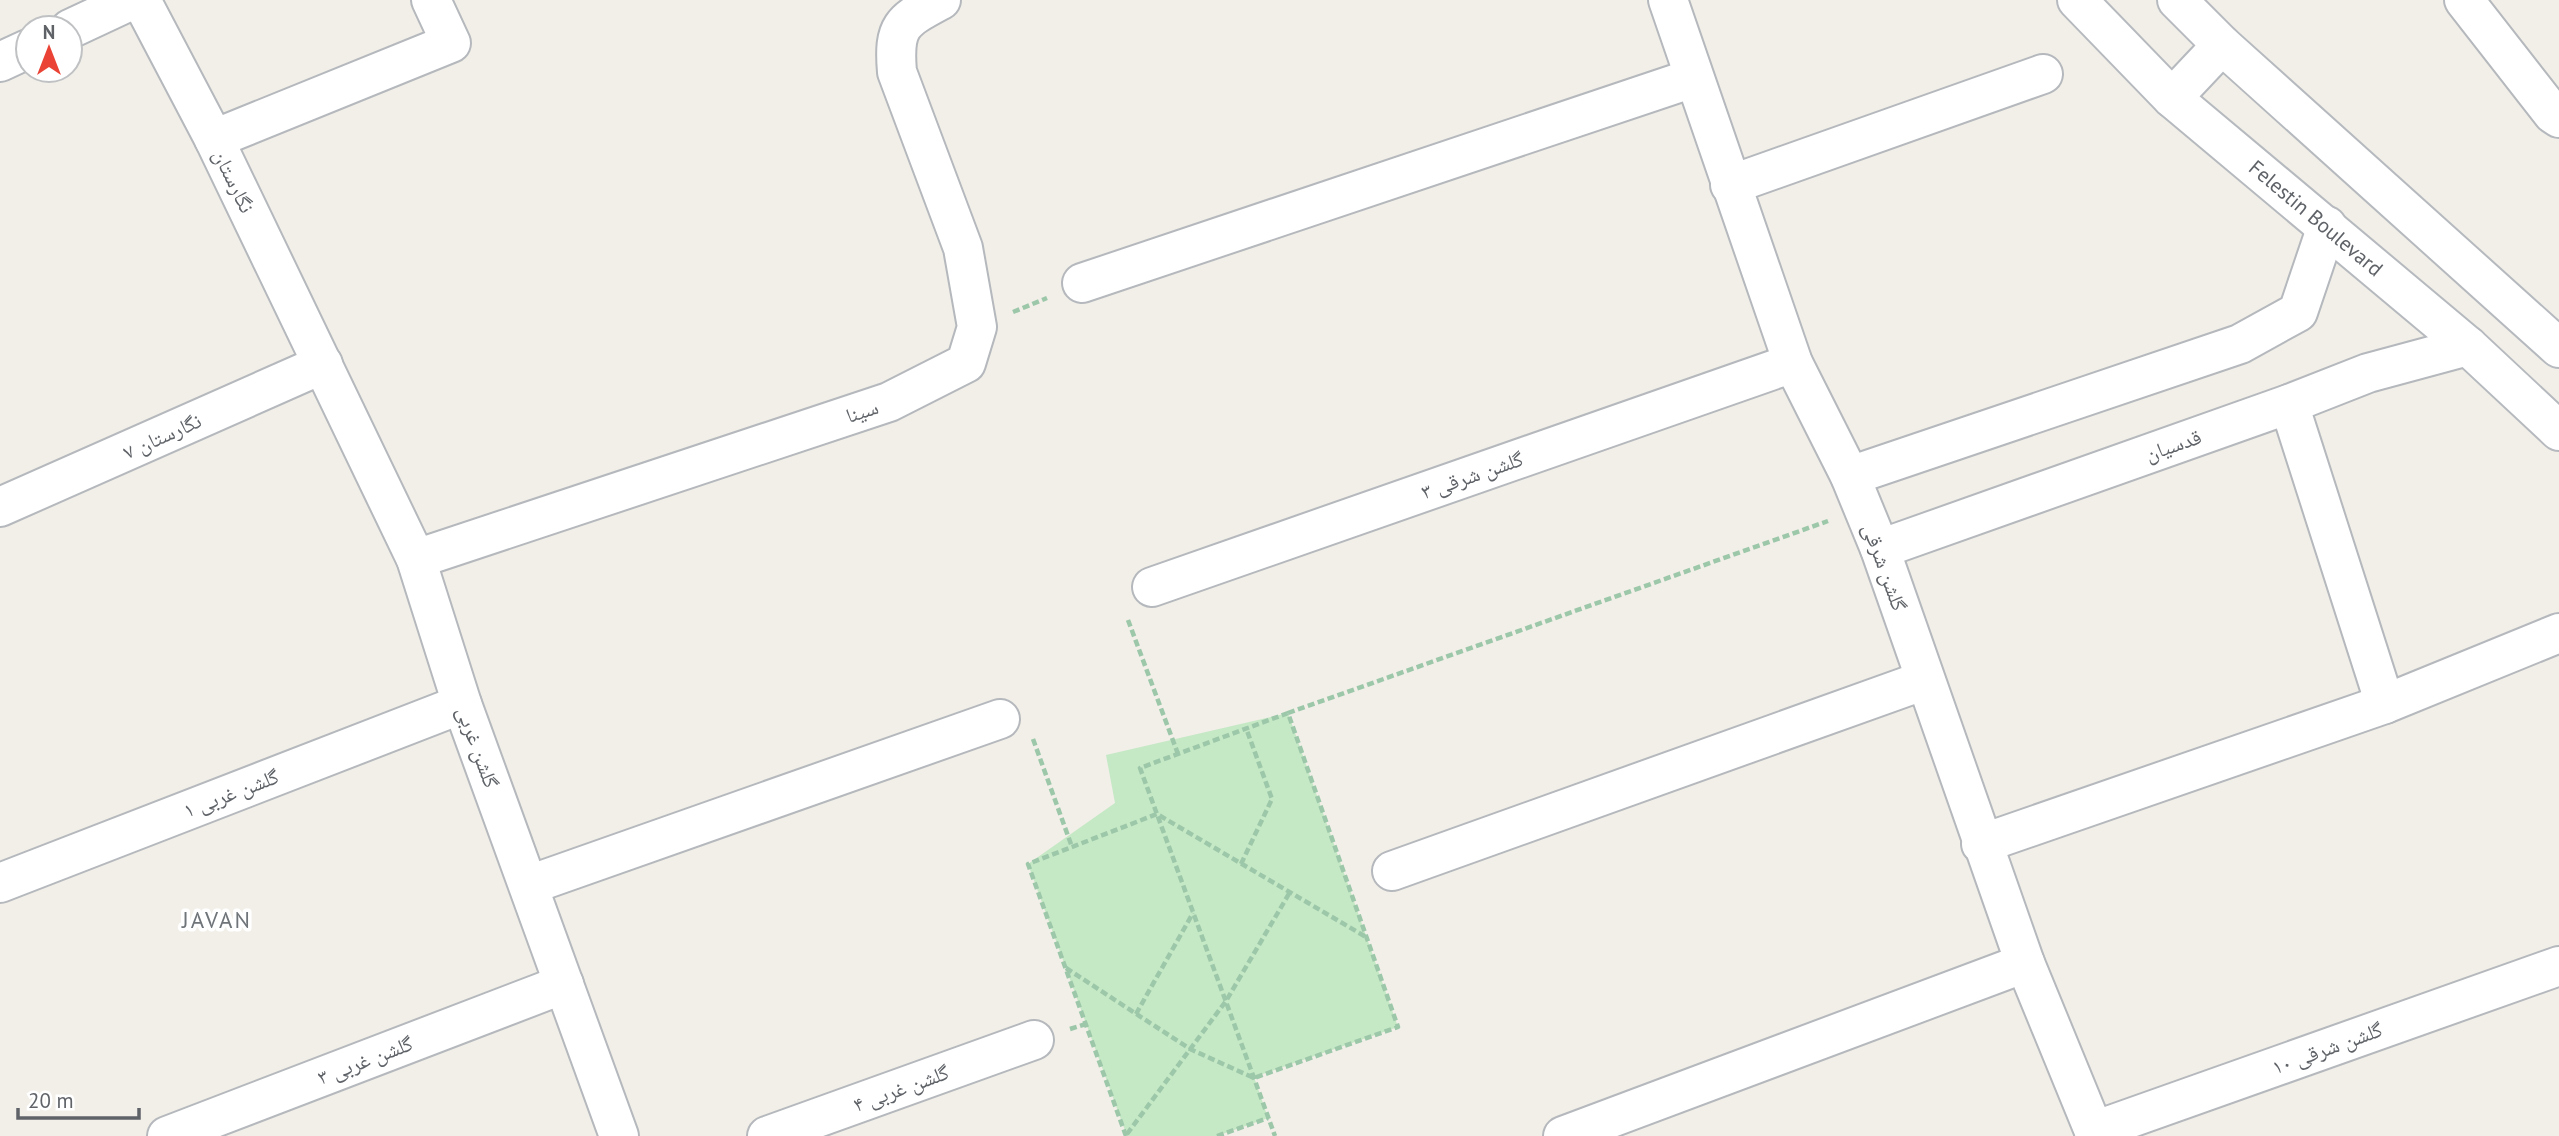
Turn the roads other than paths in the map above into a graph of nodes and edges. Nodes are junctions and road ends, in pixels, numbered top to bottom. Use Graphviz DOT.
graph roads {
  1 [pos="132,0"];
  2 [pos="141,0"];
  3 [pos="432,0"];
  4 [pos="941,0"];
  5 [pos="1668,0"];
  6 [pos="2077,0"];
  7 [pos="2177,0"];
  8 [pos="2464,0"];
  9 [pos="84,22"];
  10 [pos="2222,45"];
  11 [pos="2043,74"];
  12 [pos="1693,78"];
  13 [pos="2172,98"];
  14 [pos="2559,118"];
  15 [pos="214,139"];
  16 [pos="1730,185"];
  17 [pos="2327,226"];
  18 [pos="1082,283"];
  19 [pos="2468,346"];
  20 [pos="2559,348"];
  21 [pos="1793,363"];
  22 [pos="323,364"];
  23 [pos="2289,404"];
  24 [pos="2559,431"];
  25 [pos="1857,492"];
  26 [pos="0,507"];
  27 [pos="1880,549"];
  28 [pos="415,559"];
  29 [pos="1152,587"];
  30 [pos="2559,633"];
  31 [pos="1925,680"];
  32 [pos="462,704"];
  33 [pos="2385,704"];
  34 [pos="1000,719"];
  35 [pos="1981,844"];
  36 [pos="1391,871"];
  37 [pos="0,883"];
  38 [pos="529,885"];
  39 [pos="2025,963"];
  40 [pos="2559,966"];
  41 [pos="564,984"];
  42 [pos="1034,1040"];
  43 [pos="2095,1133"];
  44 [pos="167,1136"];
  45 [pos="619,1136"];
  46 [pos="768,1136"];
  47 [pos="1563,1136"];
  1 -- 9 [label="street"];
  2 -- 15 [label="street, نگارستان"];
  3 -- 15 [label="street"];
  4 -- 28 [label="street, سینا"];
  5 -- 12 [label="street, گلشن شرقی"];
  6 -- 13 [label="street, Felestin Boulevard"];
  7 -- 10 [label="street"];
  8 -- 14 [label="street"];
  10 -- 13 [label="street"];
  10 -- 20 [label="street"];
  11 -- 16 [label="street"];
  12 -- 16 [label="street, گلشن شرقی"];
  12 -- 18 [label="street"];
  13 -- 17 [label="street, Felestin Boulevard"];
  15 -- 22 [label="street, نگارستان"];
  16 -- 21 [label="street, گلشن شرقی"];
  17 -- 19 [label="street, Felestin Boulevard"];
  17 -- 25 [label="street"];
  19 -- 23 [label="street, قدسیان"];
  19 -- 24 [label="street, Felestin Boulevard"];
  21 -- 25 [label="street, گلشن شرقی"];
  21 -- 29 [label="street, گلشن شرقی ۳"];
  22 -- 26 [label="street, نگارستان ۷"];
  22 -- 28 [label="street, گلشن غربی"];
  23 -- 27 [label="street, قدسیان"];
  23 -- 33 [label="street"];
  25 -- 27 [label="street, گلشن شرقی"];
  27 -- 31 [label="street, گلشن شرقی"];
  28 -- 32 [label="street, گلشن غربی"];
  30 -- 33 [label="street"];
  31 -- 35 [label="street, گلشن شرقی"];
  31 -- 36 [label="street"];
  32 -- 37 [label="street, گلشن غربی ۱"];
  32 -- 38 [label="street, گلشن غربی"];
  33 -- 35 [label="street"];
  34 -- 38 [label="street"];
  35 -- 39 [label="street, گلشن شرقی"];
  38 -- 41 [label="street, گلشن غربی"];
  39 -- 43 [label="street, گلشن شرقی"];
  39 -- 47 [label="street"];
  40 -- 43 [label="street, گلشن شرقی ۱۰"];
  41 -- 44 [label="street, گلشن غربی ۳"];
  41 -- 45 [label="street, گلشن غربی"];
  42 -- 46 [label="street, گلشن غربی ۴"];
}
